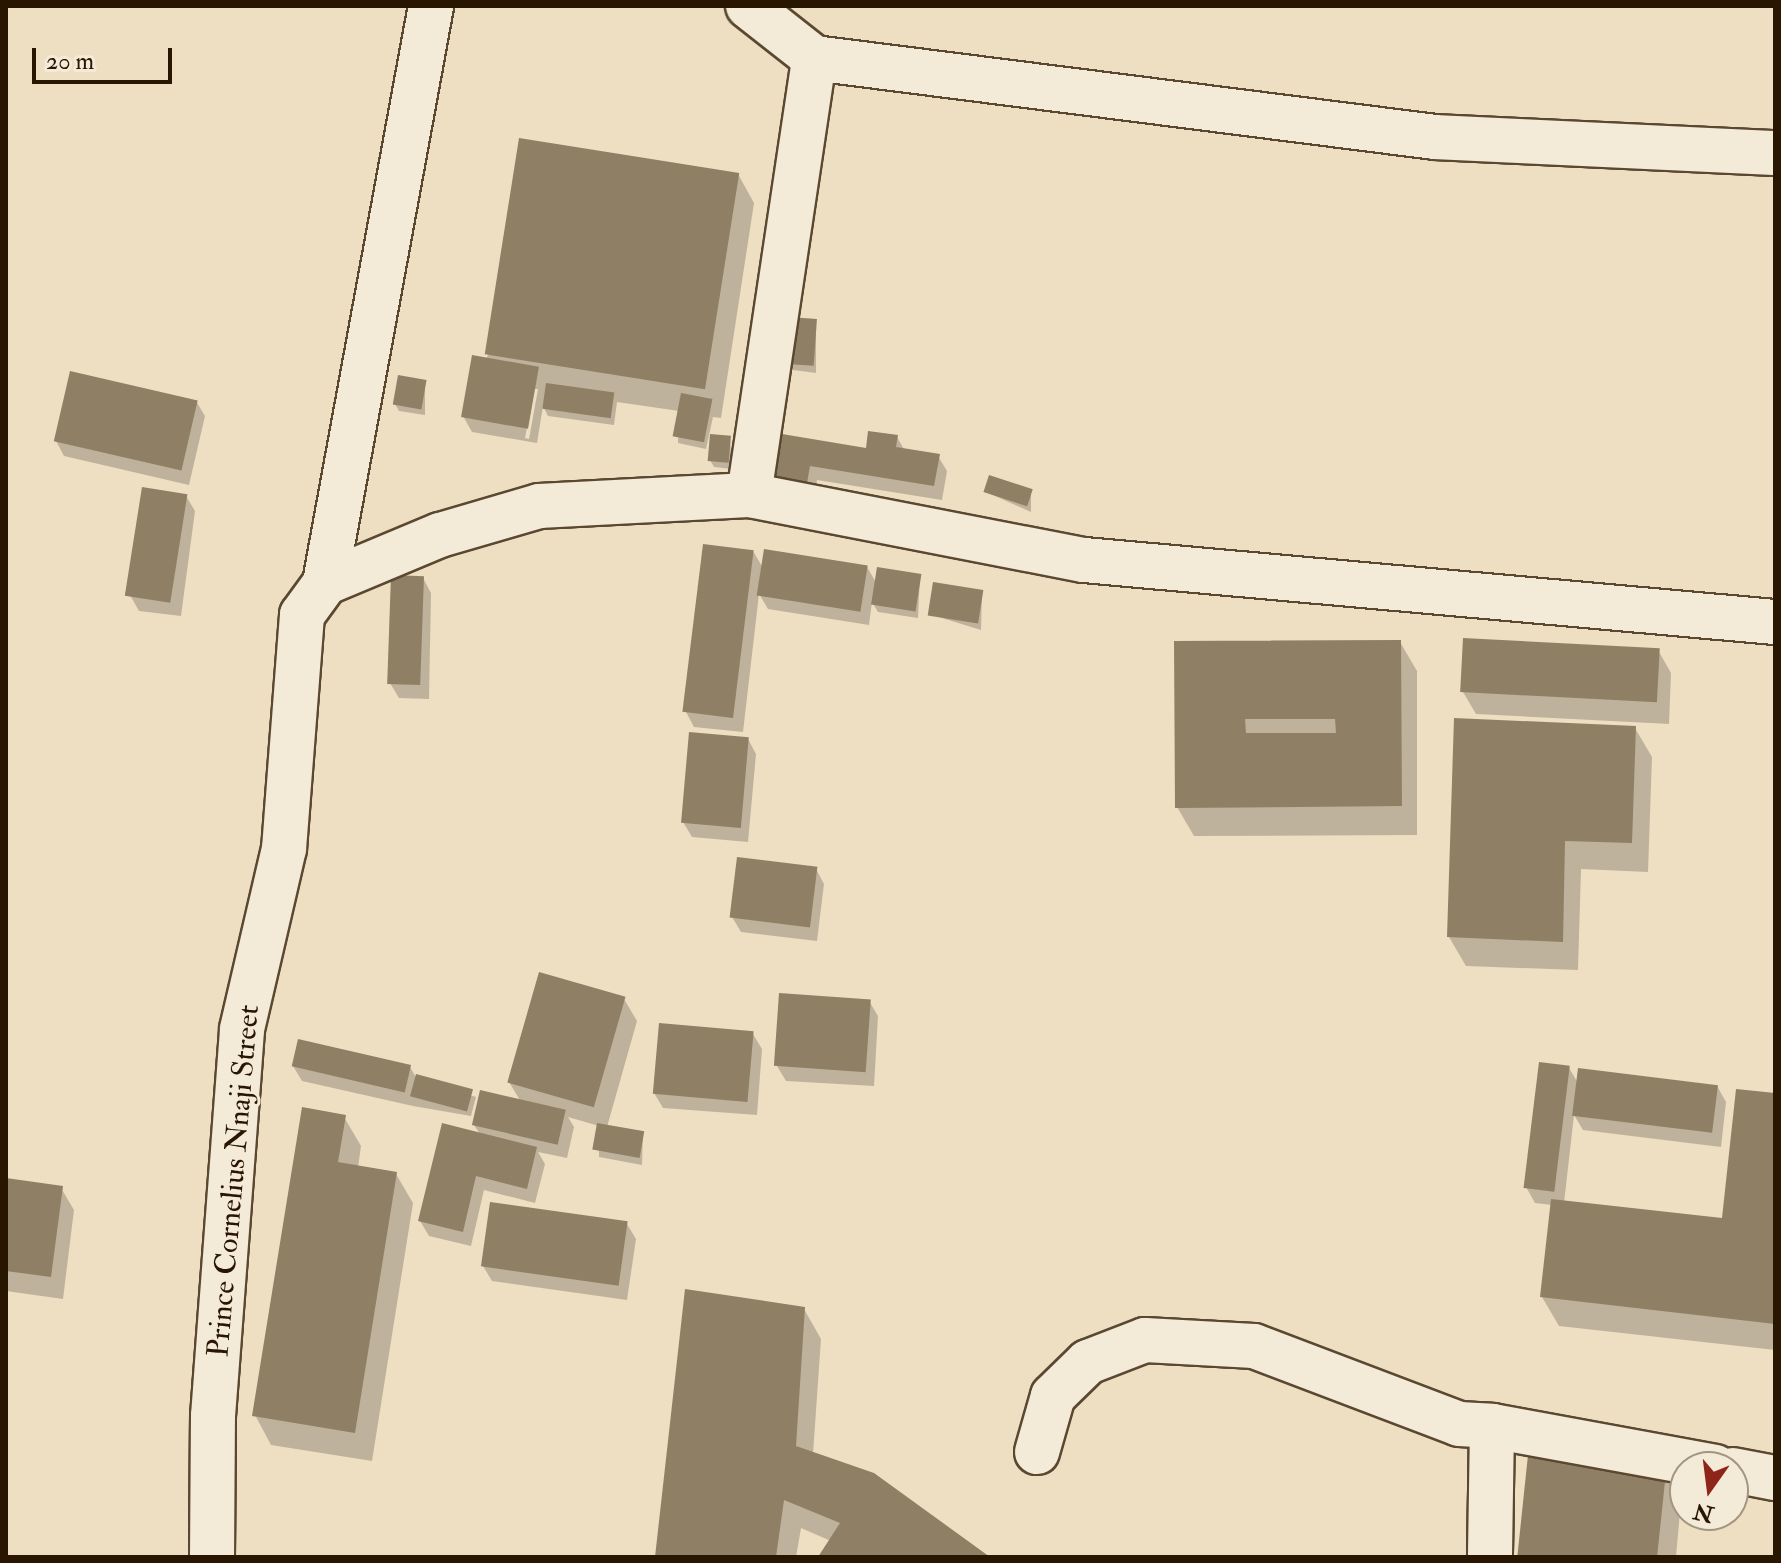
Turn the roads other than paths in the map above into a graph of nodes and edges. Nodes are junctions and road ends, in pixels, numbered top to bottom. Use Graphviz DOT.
graph roads {
  1 [pos="431,6"];
  2 [pos="748,6"];
  3 [pos="814,58"];
  4 [pos="1775,153"];
  5 [pos="749,495"];
  6 [pos="325,583"];
  7 [pos="1775,622"];
  8 [pos="1492,1426"];
  9 [pos="1037,1452"];
  10 [pos="1669,1459"];
  11 [pos="1749,1473"];
  12 [pos="1775,1478"];
  13 [pos="212,1557"];
  14 [pos="1490,1557"];
  1 -- 6 [label="street"];
  2 -- 3 [label="street"];
  3 -- 4 [label="street"];
  3 -- 5 [label="street"];
  5 -- 6 [label="street"];
  5 -- 7 [label="street"];
  6 -- 13 [label="street, Prince Cornelius Nnaji Street"];
  8 -- 9 [label="street"];
  8 -- 10 [label="street"];
  8 -- 14 [label="street"];
  11 -- 12 [label="street"];
}
